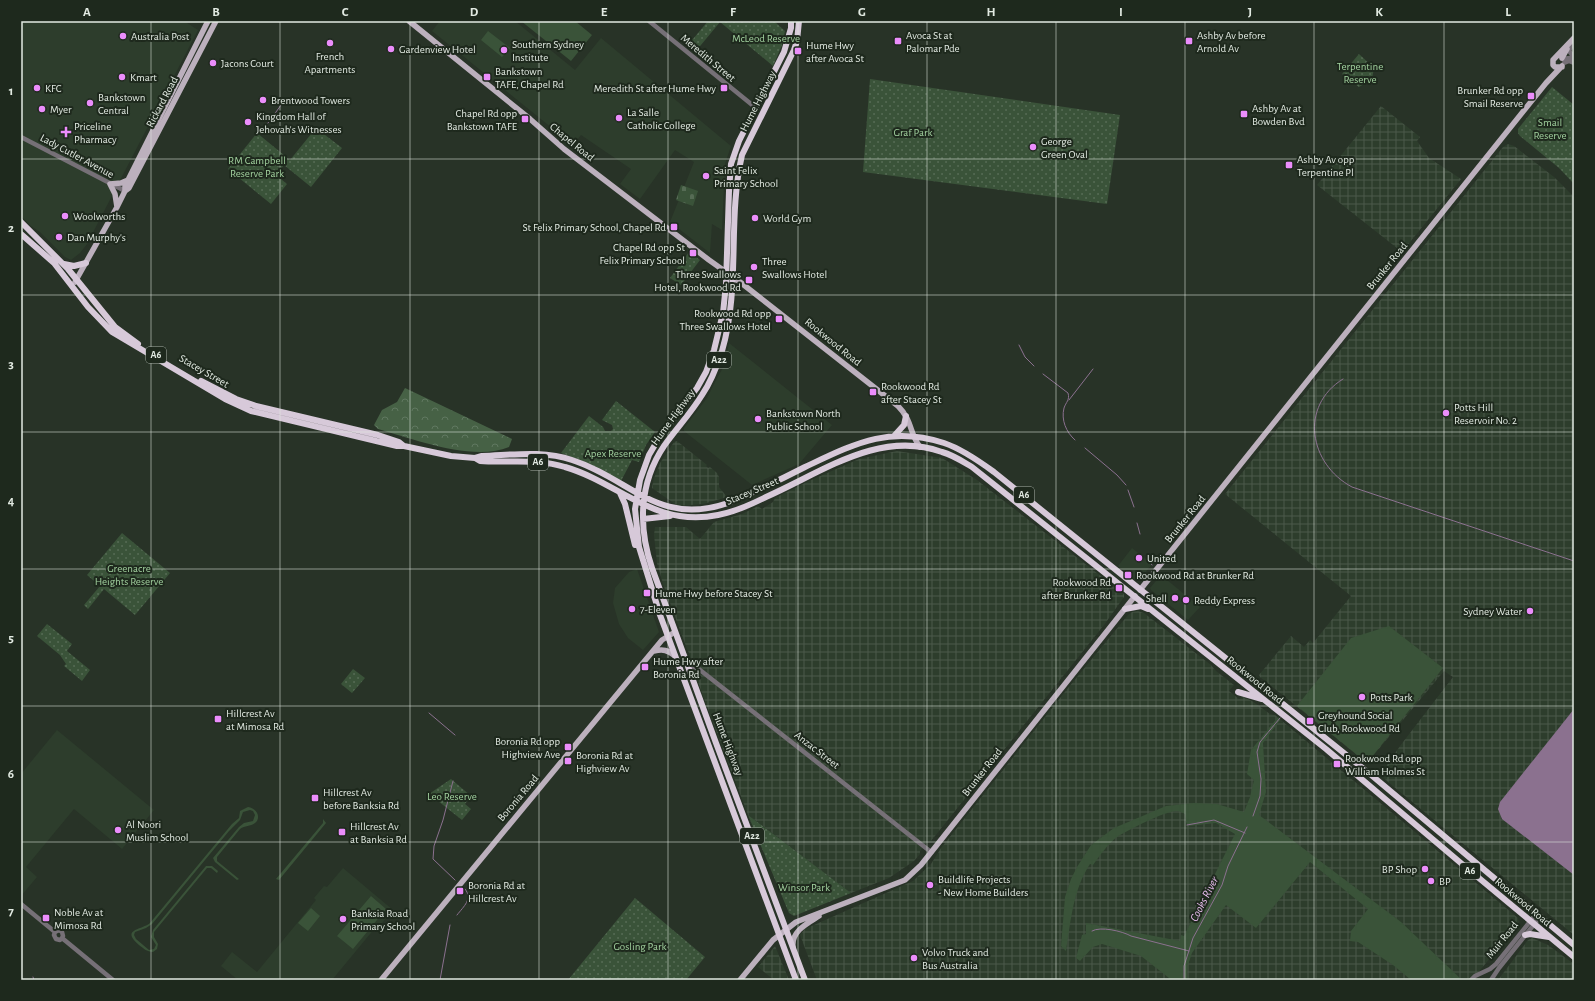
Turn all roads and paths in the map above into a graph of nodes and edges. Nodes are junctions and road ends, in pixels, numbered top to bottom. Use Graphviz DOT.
graph roads {
  1 [pos="208,21"];
  2 [pos="216,21"];
  3 [pos="409,21"];
  4 [pos="650,21"];
  5 [pos="791,21"];
  6 [pos="799,21"];
  7 [pos="1574,39"];
  8 [pos="1555,58"];
  9 [pos="1574,58"];
  10 [pos="1562,62"];
  11 [pos="1574,63"];
  12 [pos="1554,66"];
  13 [pos="1549,79"];
  14 [pos="756,108"];
  15 [pos="21,137"];
  16 [pos="735,150"];
  17 [pos="743,154"];
  18 [pos="129,180"];
  19 [pos="110,184"];
  20 [pos="125,192"];
  21 [pos="117,208"];
  22 [pos="21,222"];
  23 [pos="21,234"];
  24 [pos="86,263"];
  25 [pos="64,264"];
  26 [pos="727,273"];
  27 [pos="734,278"];
  28 [pos="77,279"];
  29 [pos="72,285"];
  30 [pos="906,416"];
  31 [pos="894,436"];
  32 [pos="914,436"];
  33 [pos="404,446"];
  34 [pos="920,447"];
  35 [pos="475,458"];
  36 [pos="619,492"];
  37 [pos="637,493"];
  38 [pos="644,497"];
  39 [pos="635,501"];
  40 [pos="643,505"];
  41 [pos="673,516"];
  42 [pos="642,519"];
  43 [pos="644,565"];
  44 [pos="1140,590"];
  45 [pos="1135,596"];
  46 [pos="1125,609"];
  47 [pos="1152,610"];
  48 [pos="675,632"];
  49 [pos="668,636"];
  50 [pos="653,651"];
  51 [pos="675,656"];
  52 [pos="688,668"];
  53 [pos="1238,692"];
  54 [pos="1264,699"];
  55 [pos="931,852"];
  56 [pos="21,904"];
  57 [pos="829,909"];
  58 [pos="1538,916"];
  59 [pos="1532,923"];
  60 [pos="786,929"];
  61 [pos="779,935"];
  62 [pos="1525,935"];
  63 [pos="1549,937"];
  64 [pos="1574,946"];
  65 [pos="794,948"];
  66 [pos="1574,956"];
  67 [pos="1481,974"];
  68 [pos="113,980"];
  69 [pos="381,980"];
  70 [pos="740,980"];
  71 [pos="796,980"];
  72 [pos="805,980"];
  73 [pos="1471,980"];
  74 [pos="1491,980"];
  1 -- 18 [label="main road, Rickard Road"];
  2 -- 20 [label="main road, Rickard Road"];
  3 -- 26 [label="main road, Chapel Road"];
  4 -- 14 [label="street, Meredith Street"];
  5 -- 14 [label="highway, Hume Highway / A22"];
  6 -- 17 [label="highway, Hume Highway / A22"];
  7 -- 8 [label="main road"];
  7 -- 9 [label="street"];
  7 -- 10 [label="main road, Brunker Road"];
  8 -- 10 [label="main road"];
  8 -- 12 [label="main road, Brunker Road"];
  9 -- 10 [label="street"];
  10 -- 11 [label="street"];
  10 -- 12 [label="main road"];
  10 -- 13 [label="main road, Brunker Road"];
  12 -- 13 [label="main road, Brunker Road"];
  13 -- 44 [label="main road, Brunker Road"];
  14 -- 16 [label="highway, Hume Highway / A22"];
  15 -- 19 [label="street, Lady Cutler Avenue"];
  16 -- 17 [label="highway"];
  16 -- 26 [label="highway, Hume Highway / A22"];
  17 -- 27 [label="highway, Hume Highway / A22"];
  18 -- 19 [label="main road"];
  18 -- 20 [label="main road, Rickard Road"];
  19 -- 20 [label="street, Lady Cutler Avenue"];
  19 -- 21 [label="main road"];
  20 -- 21 [label="main road, Rickard Road"];
  21 -- 24 [label="main road, Rickard Road"];
  22 -- 25 [label="highway, Stacey Street / A6"];
  23 -- 29 [label="highway, Stacey Street / A6"];
  24 -- 25 [label="highway"];
  24 -- 28 [label="main road, Rickard Road"];
  25 -- 28 [label="highway, Stacey Street / A6"];
  26 -- 27 [label="main road, Rookwood Road"];
  26 -- 37 [label="highway, Hume Highway / A22"];
  27 -- 30 [label="main road, Rookwood Road"];
  27 -- 38 [label="highway, Hume Highway / A22"];
  28 -- 29 [label="main road, Rickard Road"];
  28 -- 33 [label="highway, Stacey Street / A6"];
  29 -- 33 [label="highway, Stacey Street / A6"];
  30 -- 31 [label="highway"];
  30 -- 32 [label="main road, Rookwood Road"];
  31 -- 32 [label="highway, Stacey Street / A6"];
  31 -- 38 [label="highway, Stacey Street / A6"];
  32 -- 34 [label="main road, Rookwood Road"];
  32 -- 44 [label="highway, Rookwood Road / A6"];
  33 -- 35 [label="highway, Stacey Street / A6"];
  34 -- 41 [label="highway, Stacey Street / A6"];
  34 -- 45 [label="highway, Rookwood Road / A6"];
  35 -- 36 [label="highway, Stacey Street / A6"];
  35 -- 37 [label="highway, Stacey Street / A6"];
  36 -- 39 [label="highway, Stacey Street / A6"];
  36 -- 43 [label="highway"];
  37 -- 38 [label="highway, Stacey Street / A6"];
  37 -- 39 [label="highway, Hume Highway / A22"];
  38 -- 40 [label="highway, Hume Highway / A22"];
  39 -- 40 [label="highway, Stacey Street / A6"];
  39 -- 43 [label="highway, Hume Highway / A22"];
  40 -- 41 [label="highway, Stacey Street / A6"];
  40 -- 42 [label="highway, Hume Highway / A22"];
  41 -- 42 [label="highway"];
  42 -- 48 [label="highway, Hume Highway / A22"];
  43 -- 49 [label="highway, Hume Highway / A22"];
  44 -- 45 [label="highway, Brunker Road"];
  44 -- 58 [label="highway, Rookwood Road / A6"];
  45 -- 46 [label="main road, Brunker Road"];
  45 -- 47 [label="highway, Rookwood Road / A6"];
  46 -- 47 [label="highway"];
  46 -- 55 [label="main road, Brunker Road"];
  47 -- 54 [label="highway, Rookwood Road / A6"];
  48 -- 49 [label="main road, Boronia Road"];
  48 -- 52 [label="highway, Hume Highway / A22"];
  49 -- 50 [label="main road, Boronia Road"];
  49 -- 51 [label="highway, Hume Highway / A22"];
  50 -- 51 [label="main road"];
  50 -- 69 [label="main road, Boronia Road"];
  51 -- 61 [label="highway, Hume Highway / A22"];
  52 -- 55 [label="street, Anzac Street"];
  52 -- 60 [label="highway, Hume Highway / A22"];
  53 -- 54 [label="highway"];
  54 -- 59 [label="highway, Rookwood Road / A6"];
  55 -- 57 [label="main road, Brunker Road"];
  56 -- 68 [label="street"];
  57 -- 60 [label="main road, Brunker Road"];
  57 -- 65 [label="main road"];
  58 -- 59 [label="street, Muir Road"];
  58 -- 64 [label="highway, Rookwood Road / A6"];
  59 -- 62 [label="street, Muir Road"];
  59 -- 63 [label="highway, Rookwood Road / A6"];
  59 -- 67 [label="street, Muir Road"];
  60 -- 61 [label="main road, Brunker Road"];
  60 -- 65 [label="highway, Hume Highway / A22"];
  61 -- 70 [label="main road, Brunker Road"];
  61 -- 71 [label="highway, Hume Highway / A22"];
  62 -- 63 [label="highway"];
  62 -- 74 [label="street, Muir Road"];
  63 -- 66 [label="highway, Rookwood Road / A6"];
  65 -- 72 [label="highway, Hume Highway / A22"];
  67 -- 73 [label="street, Muir Road"];
  67 -- 74 [label="street"];
}
